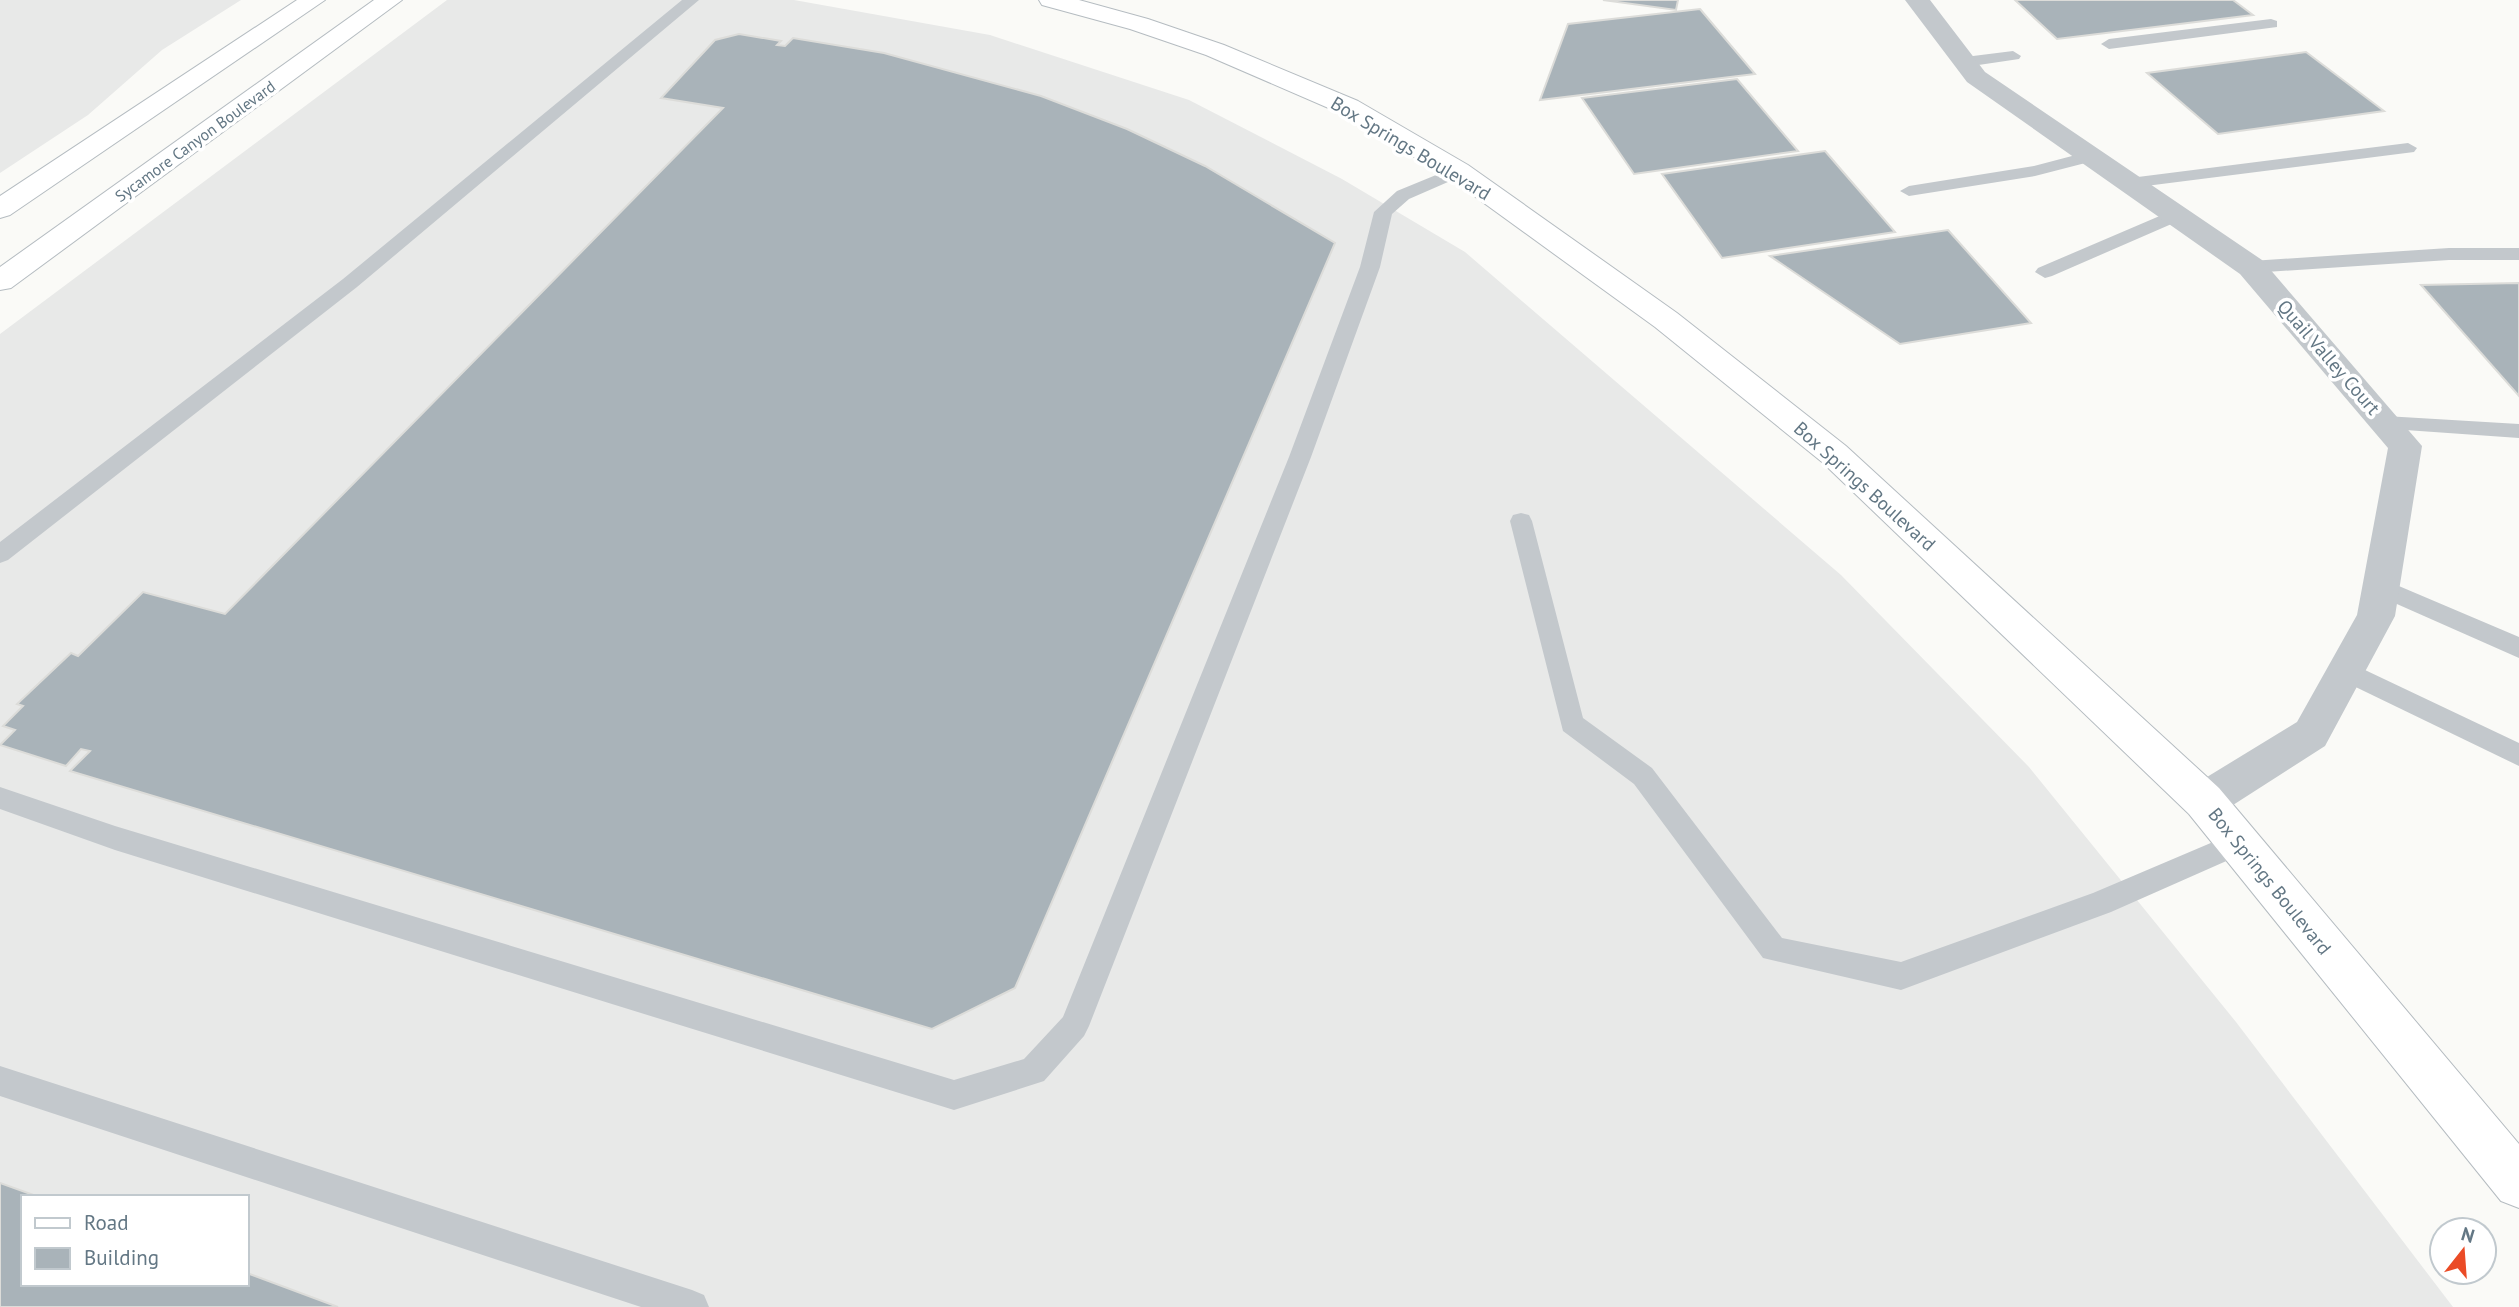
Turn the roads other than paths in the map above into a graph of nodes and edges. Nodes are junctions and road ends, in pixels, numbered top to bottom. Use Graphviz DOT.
graph roads {
  1 [pos="313,0"];
  2 [pos="390,0"];
  3 [pos="691,0"];
  4 [pos="1051,0"];
  5 [pos="1917,0"];
  6 [pos="2271,24"];
  7 [pos="2109,44"];
  8 [pos="2013,56"];
  9 [pos="1965,62"];
  10 [pos="2407,148"];
  11 [pos="2091,156"];
  12 [pos="1458,171"];
  13 [pos="2130,183"];
  14 [pos="1909,191"];
  15 [pos="0,209"];
  16 [pos="2176,215"];
  17 [pos="2519,254"];
  18 [pos="2251,267"];
  19 [pos="2045,272"];
  20 [pos="0,281"];
  21 [pos="2385,423"];
  22 [pos="2519,431"];
  23 [pos="1521,521"];
  24 [pos="0,554"];
  25 [pos="2380,587"];
  26 [pos="2519,648"];
  27 [pos="2346,671"];
  28 [pos="2519,755"];
  29 [pos="0,798"];
  30 [pos="2204,801"];
  31 [pos="2239,843"];
  32 [pos="0,1081"];
  33 [pos="2519,1183"];
  34 [pos="692,1307"];
  1 -- 15 [label="street"];
  2 -- 20 [label="street, Sycamore Canyon Boulevard"];
  3 -- 24 [label="lane"];
  4 -- 12 [label="street, Box Springs Boulevard"];
  5 -- 9 [label="street, Quail Valley Court"];
  6 -- 7 [label="lane"];
  8 -- 9 [label="lane"];
  9 -- 11 [label="street, Quail Valley Court"];
  10 -- 13 [label="lane"];
  11 -- 13 [label="street, Quail Valley Court"];
  11 -- 14 [label="lane"];
  12 -- 29 [label="lane"];
  12 -- 30 [label="street, Box Springs Boulevard"];
  13 -- 16 [label="street, Quail Valley Court"];
  16 -- 18 [label="street, Quail Valley Court"];
  16 -- 19 [label="lane"];
  17 -- 18 [label="lane"];
  18 -- 21 [label="street, Quail Valley Court"];
  21 -- 22 [label="lane"];
  21 -- 25 [label="street, Quail Valley Court"];
  23 -- 31 [label="lane"];
  25 -- 26 [label="lane"];
  25 -- 27 [label="street, Quail Valley Court"];
  27 -- 28 [label="lane"];
  27 -- 30 [label="street, Quail Valley Court"];
  30 -- 31 [label="street, Box Springs Boulevard"];
  31 -- 33 [label="street, Box Springs Boulevard"];
  32 -- 34 [label="lane"];
}
